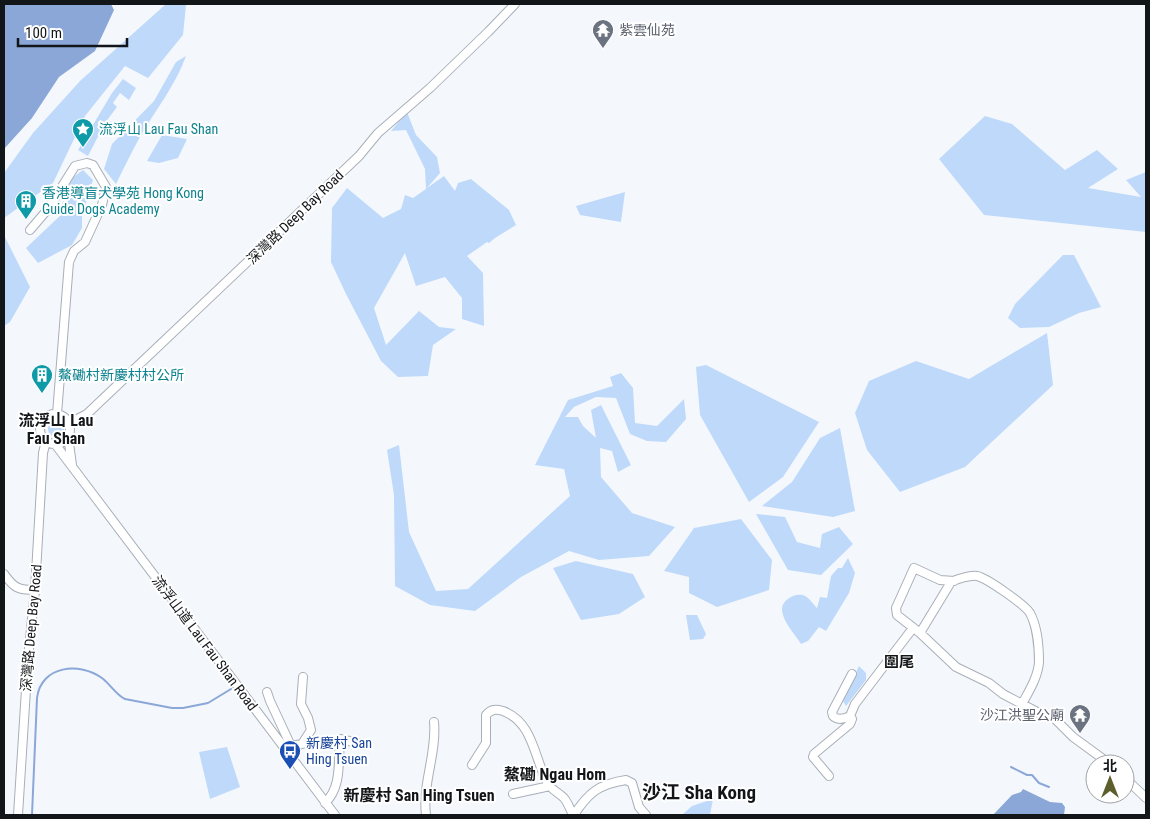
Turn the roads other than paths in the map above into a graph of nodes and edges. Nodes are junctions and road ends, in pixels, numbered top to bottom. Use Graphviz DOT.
graph roads {
  1 [pos="515,4"];
  2 [pos="30,230"];
  3 [pos="57,414"];
  4 [pos="69,423"];
  5 [pos="68,436"];
  6 [pos="46,441"];
  7 [pos="55,444"];
  8 [pos="75,472"];
  9 [pos="4,574"];
  10 [pos="954,581"];
  11 [pos="35,590"];
  12 [pos="916,631"];
  13 [pos="852,674"];
  14 [pos="303,677"];
  15 [pos="268,692"];
  16 [pos="1022,704"];
  17 [pos="850,716"];
  18 [pos="434,722"];
  19 [pos="367,745"];
  20 [pos="288,748"];
  21 [pos="1096,754"];
  22 [pos="472,765"];
  23 [pos="829,776"];
  24 [pos="550,786"];
  25 [pos="1135,788"];
  26 [pos="513,794"];
  27 [pos="1146,798"];
  28 [pos="325,803"];
  29 [pos="18,815"];
  30 [pos="334,815"];
  31 [pos="426,815"];
  32 [pos="573,815"];
  33 [pos="646,815"];
  1 -- 4 [label="street, 深灣路 Deep Bay Road"];
  2 -- 3 [label="street"];
  3 -- 4 [label="street"];
  3 -- 6 [label="street"];
  4 -- 5 [label="street"];
  5 -- 7 [label="street"];
  5 -- 8 [label="street, 流浮山道 Lau Fau Shan Road"];
  6 -- 7 [label="street"];
  6 -- 11 [label="street, 深灣路 Deep Bay Road"];
  7 -- 8 [label="street, 流浮山道 Lau Fau Shan Road"];
  8 -- 20 [label="street, 流浮山道 Lau Fau Shan Road"];
  9 -- 11 [label="street"];
  10 -- 12 [label="street"];
  10 -- 12 [label="street"];
  10 -- 16 [label="street"];
  11 -- 29 [label="street, 深灣路 Deep Bay Road"];
  12 -- 16 [label="street"];
  12 -- 17 [label="street"];
  13 -- 17 [label="street"];
  14 -- 20 [label="street"];
  15 -- 20 [label="street"];
  16 -- 21 [label="street"];
  17 -- 23 [label="street"];
  18 -- 31 [label="street"];
  19 -- 28 [label="street"];
  20 -- 28 [label="street, 流浮山道 Lau Fau Shan Road"];
  22 -- 24 [label="street"];
  24 -- 26 [label="street"];
  24 -- 32 [label="street"];
  25 -- 27 [label="street"];
  28 -- 30 [label="street, 流浮山道 Lau Fau Shan Road"];
  32 -- 33 [label="street"];
}
